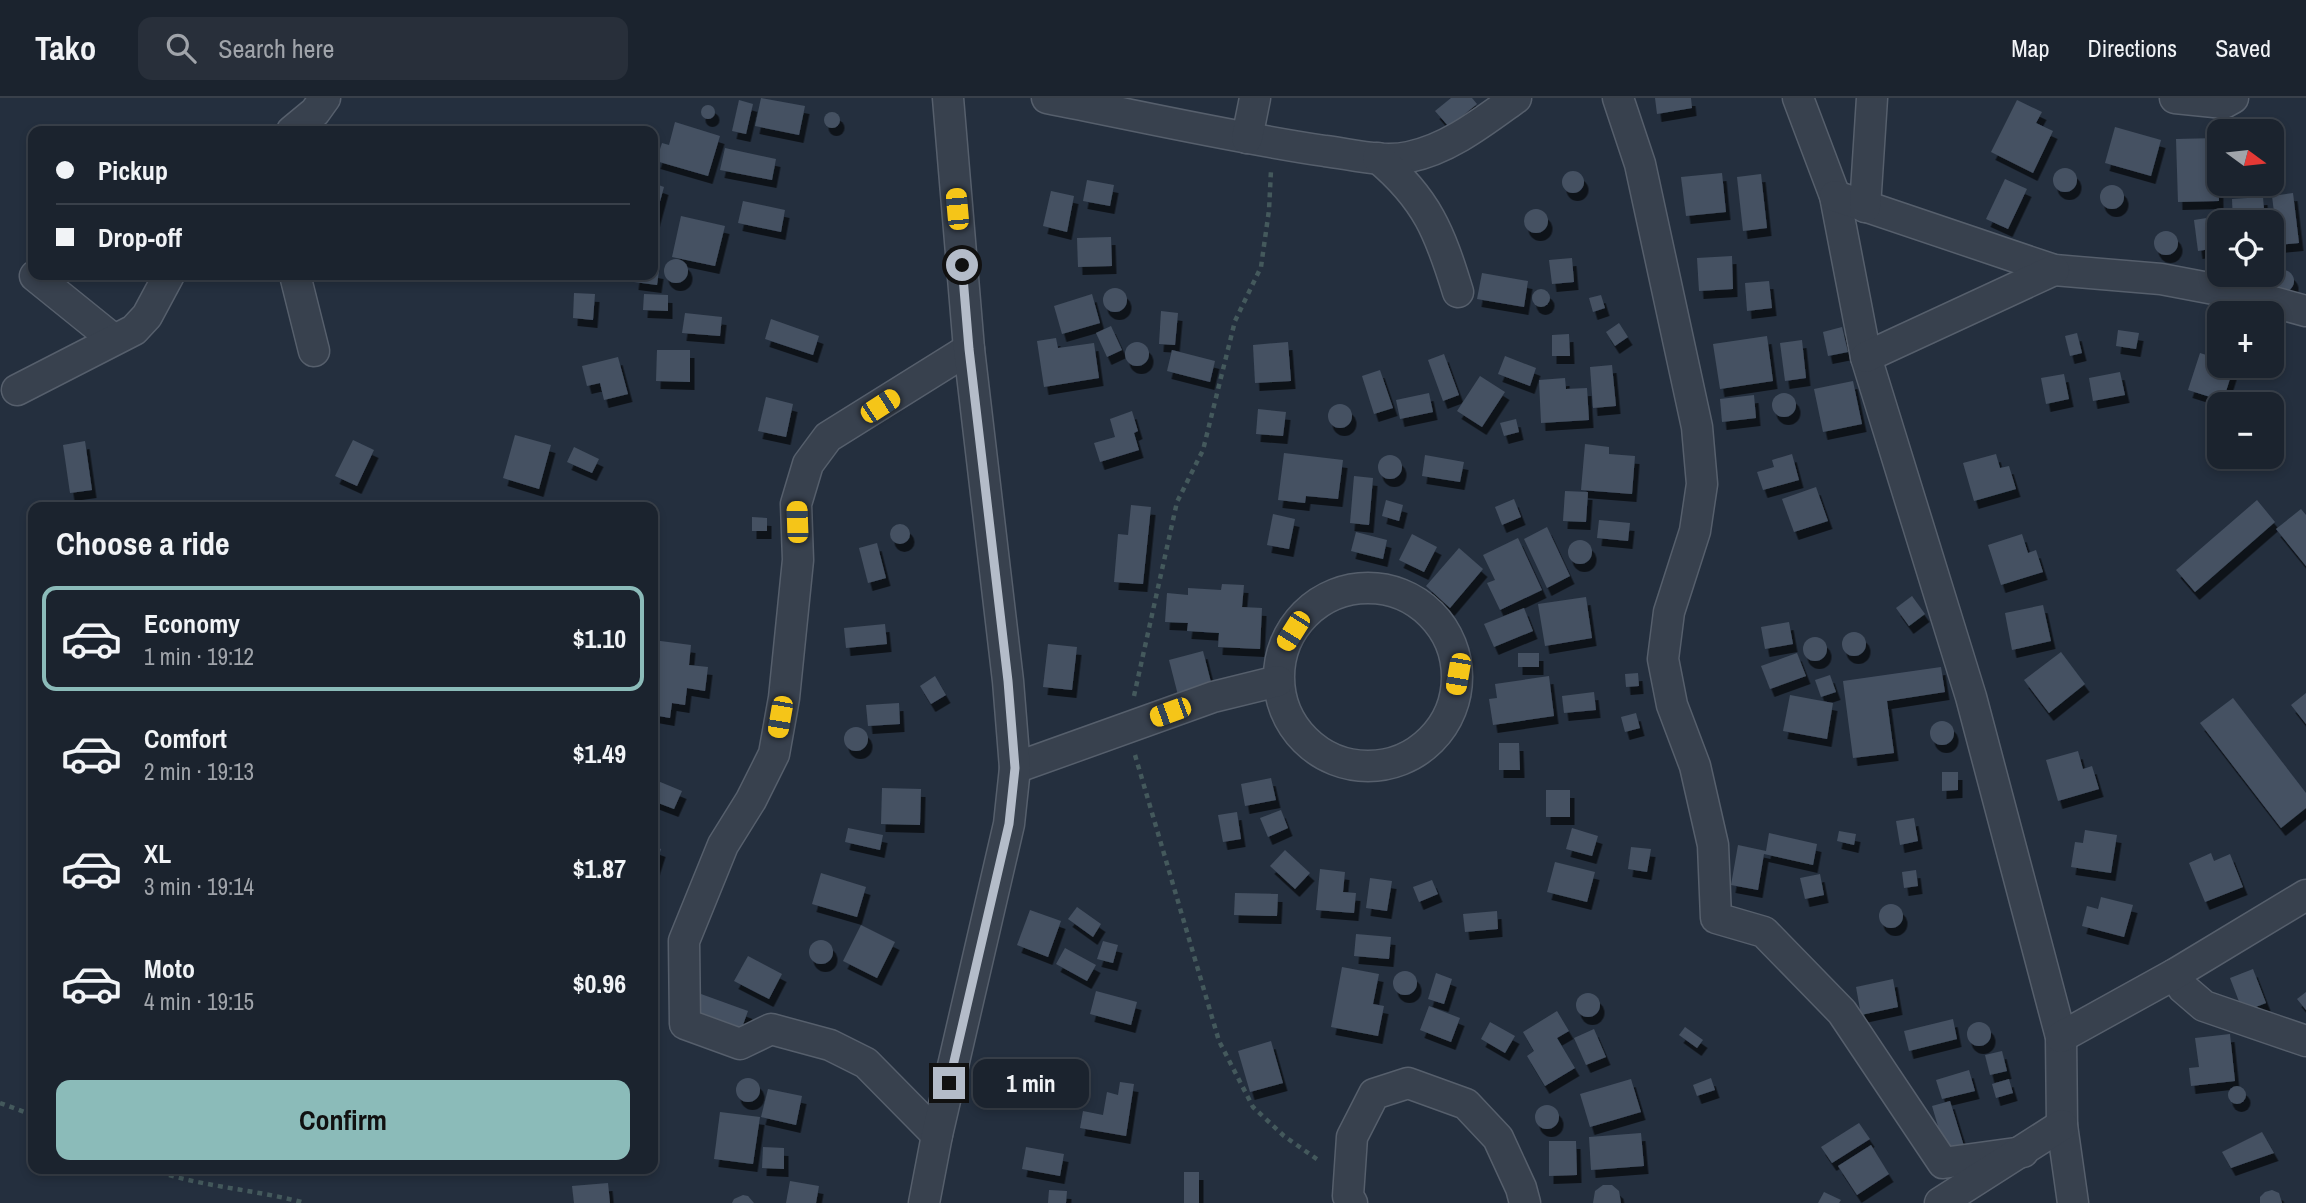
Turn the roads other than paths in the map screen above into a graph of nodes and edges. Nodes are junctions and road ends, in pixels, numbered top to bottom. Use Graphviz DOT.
graph roads {
  1 [pos="325,98"];
  2 [pos="948,98"];
  3 [pos="1047,98"];
  4 [pos="1255,98"];
  5 [pos="1516,98"];
  6 [pos="1618,98"];
  7 [pos="1798,98"];
  8 [pos="1872,98"];
  9 [pos="2175,98"];
  10 [pos="2234,98"];
  11 [pos="298,126"];
  12 [pos="1260,141"];
  13 [pos="1378,158"];
  14 [pos="1835,196"];
  15 [pos="1865,207"];
  16 [pos="2054,270"];
  17 [pos="40,280"];
  18 [pos="166,280"];
  19 [pos="296,280"];
  20 [pos="1458,292"];
  21 [pos="2306,311"];
  22 [pos="113,339"];
  23 [pos="969,349"];
  24 [pos="314,351"];
  25 [pos="1866,357"];
  26 [pos="17,390"];
  27 [pos="1278,681"];
  28 [pos="1015,768"];
  29 [pos="2306,895"];
  30 [pos="2175,974"];
  31 [pos="2061,1037"];
  32 [pos="2306,1041"];
  33 [pos="2062,1125"];
  34 [pos="937,1135"];
  35 [pos="2022,1152"];
  36 [pos="1350,1199"];
  37 [pos="924,1203"];
  38 [pos="1525,1203"];
  39 [pos="1940,1203"];
  40 [pos="2073,1203"];
  1 -- 11 [label="street"];
  2 -- 23 [label="street"];
  3 -- 12 [label="street"];
  4 -- 12 [label="street"];
  5 -- 13 [label="street"];
  6 -- 35 [label="street"];
  7 -- 14 [label="street"];
  8 -- 15 [label="street"];
  9 -- 10 [label="street"];
  12 -- 13 [label="street"];
  13 -- 20 [label="street"];
  14 -- 15 [label="street"];
  14 -- 25 [label="street"];
  15 -- 16 [label="street"];
  16 -- 21 [label="street"];
  16 -- 25 [label="street"];
  17 -- 22 [label="street"];
  18 -- 22 [label="street"];
  19 -- 24 [label="street"];
  22 -- 26 [label="street"];
  23 -- 28 [label="street"];
  23 -- 34 [label="street"];
  25 -- 31 [label="street"];
  27 -- 27 [label="street"];
  27 -- 28 [label="street"];
  28 -- 34 [label="street"];
  29 -- 30 [label="street"];
  30 -- 31 [label="street"];
  30 -- 32 [label="street"];
  31 -- 33 [label="street"];
  33 -- 35 [label="street"];
  33 -- 40 [label="street"];
  34 -- 37 [label="street"];
  35 -- 39 [label="street"];
  36 -- 38 [label="street"];
}
